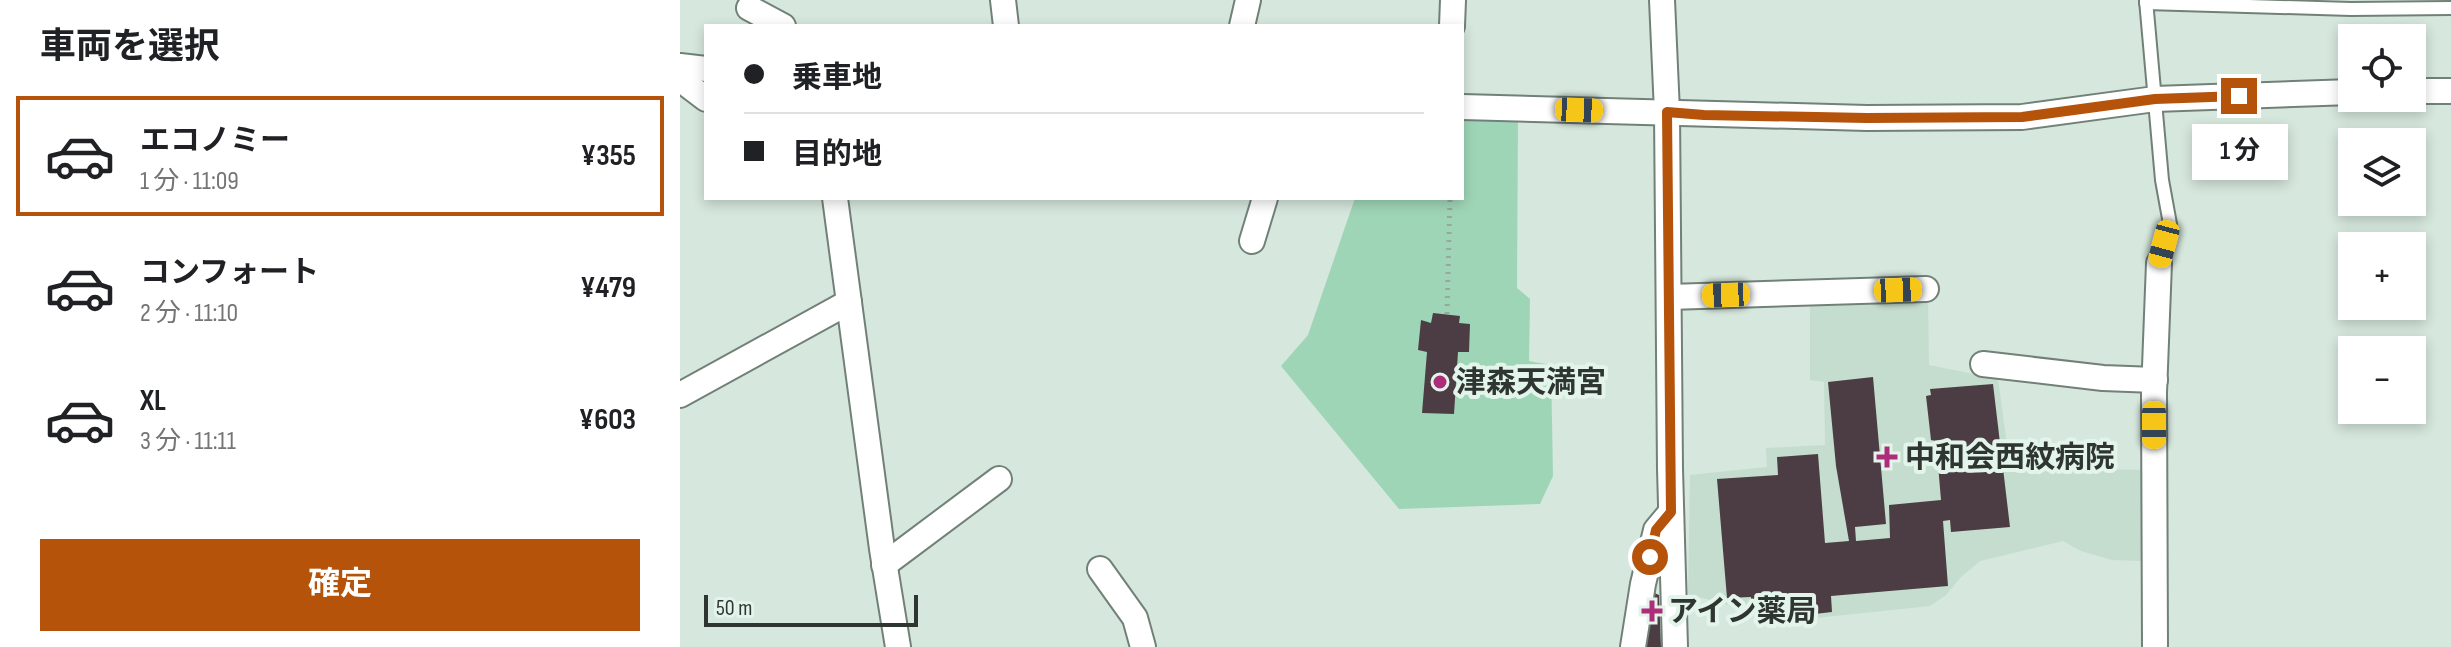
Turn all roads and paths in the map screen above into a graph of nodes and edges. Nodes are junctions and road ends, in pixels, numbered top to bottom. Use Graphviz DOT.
graph roads {
  1 [pos="1003,0"];
  2 [pos="1248,0"];
  3 [pos="1453,0"];
  4 [pos="1662,0"];
  5 [pos="2146,2"];
  6 [pos="749,8"];
  7 [pos="2451,8"];
  8 [pos="779,24"];
  9 [pos="1006,24"];
  10 [pos="1242,24"];
  11 [pos="1452,24"];
  12 [pos="680,66"];
  13 [pos="704,69"];
  14 [pos="680,79"];
  15 [pos="2426,91"];
  16 [pos="2451,91"];
  17 [pos="2338,92"];
  18 [pos="704,97"];
  19 [pos="2155,99"];
  20 [pos="1464,107"];
  21 [pos="1667,112"];
  22 [pos="835,200"];
  23 [pos="1264,200"];
  24 [pos="1450,200"];
  25 [pos="1252,241"];
  26 [pos="2159,263"];
  27 [pos="1926,289"];
  28 [pos="1669,297"];
  29 [pos="849,302"];
  30 [pos="1447,314"];
  31 [pos="1983,364"];
  32 [pos="2155,380"];
  33 [pos="680,395"];
  34 [pos="999,479"];
  35 [pos="1671,512"];
  36 [pos="884,565"];
  37 [pos="1100,569"];
  38 [pos="898,647"];
  39 [pos="1143,647"];
  40 [pos="1633,647"];
  41 [pos="1675,647"];
  42 [pos="2155,647"];
  1 -- 9 [label="street"];
  2 -- 10 [label="street"];
  3 -- 11 [label="street"];
  4 -- 21 [label="street"];
  5 -- 7 [label="lane"];
  5 -- 19 [label="lane"];
  6 -- 8 [label="street"];
  12 -- 13 [label="street"];
  14 -- 18 [label="street"];
  15 -- 16 [label="street"];
  17 -- 19 [label="street"];
  19 -- 21 [label="street"];
  19 -- 26 [label="lane"];
  20 -- 21 [label="street"];
  21 -- 28 [label="street"];
  22 -- 29 [label="street"];
  23 -- 25 [label="street"];
  24 -- 30 [label="path"];
  26 -- 32 [label="street"];
  27 -- 28 [label="street"];
  28 -- 35 [label="street"];
  29 -- 33 [label="street"];
  29 -- 36 [label="street"];
  31 -- 32 [label="street"];
  32 -- 42 [label="street"];
  34 -- 36 [label="street"];
  35 -- 40 [label="street"];
  35 -- 41 [label="street"];
  36 -- 38 [label="street"];
  37 -- 39 [label="street"];
}
